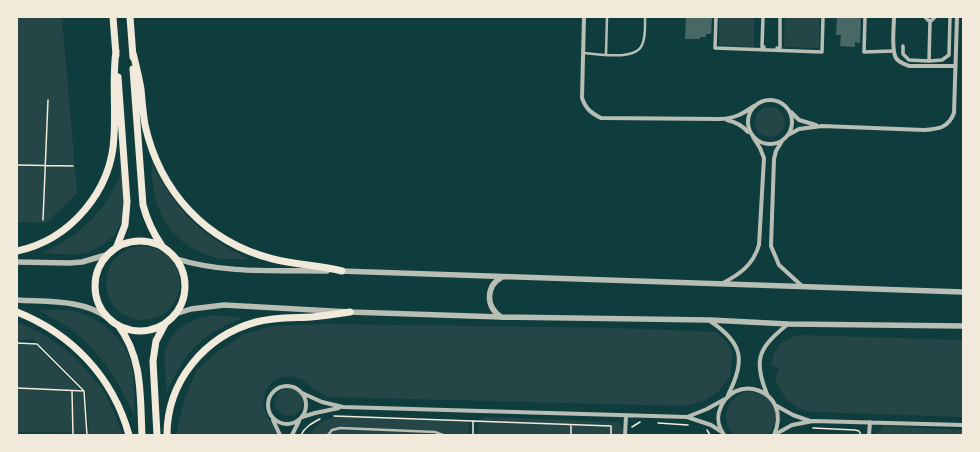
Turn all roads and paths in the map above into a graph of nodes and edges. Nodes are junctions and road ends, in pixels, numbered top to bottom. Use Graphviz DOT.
graph roads {
  1 [pos="114,17"];
  2 [pos="130,17"];
  3 [pos="584,17"];
  4 [pos="607,17"];
  5 [pos="645,17"];
  6 [pos="716,17"];
  7 [pos="763,17"];
  8 [pos="780,17"];
  9 [pos="823,17"];
  10 [pos="865,17"];
  11 [pos="894,17"];
  12 [pos="925,17"];
  13 [pos="935,17"];
  14 [pos="950,17"];
  15 [pos="957,17"];
  16 [pos="930,22"];
  17 [pos="903,46"];
  18 [pos="116,51"];
  19 [pos="893,51"];
  20 [pos="133,53"];
  21 [pos="583,53"];
  22 [pos="606,54"];
  23 [pos="929,61"];
  24 [pos="955,66"];
  25 [pos="48,100"];
  26 [pos="754,106"];
  27 [pos="787,108"];
  28 [pos="720,119"];
  29 [pos="822,126"];
  30 [pos="751,135"];
  31 [pos="788,136"];
  32 [pos="782,141"];
  33 [pos="17,165"];
  34 [pos="46,165"];
  35 [pos="73,166"];
  36 [pos="44,220"];
  37 [pos="117,246"];
  38 [pos="162,246"];
  39 [pos="17,251"];
  40 [pos="106,255"];
  41 [pos="177,259"];
  42 [pos="17,262"];
  43 [pos="342,271"];
  44 [pos="502,276"];
  45 [pos="722,284"];
  46 [pos="802,286"];
  47 [pos="963,292"];
  48 [pos="17,300"];
  49 [pos="17,312"];
  50 [pos="350,312"];
  51 [pos="175,314"];
  52 [pos="501,317"];
  53 [pos="108,318"];
  54 [pos="710,320"];
  55 [pos="165,323"];
  56 [pos="788,324"];
  57 [pos="118,325"];
  58 [pos="963,326"];
  59 [pos="17,343"];
  60 [pos="17,388"];
  61 [pos="72,391"];
  62 [pos="84,391"];
  63 [pos="302,393"];
  64 [pos="767,394"];
  65 [pos="727,397"];
  66 [pos="776,405"];
  67 [pos="343,407"];
  68 [pos="332,416"];
  69 [pos="626,416"];
  70 [pos="687,417"];
  71 [pos="321,418"];
  72 [pos="273,419"];
  73 [pos="301,419"];
  74 [pos="473,421"];
  75 [pos="813,421"];
  76 [pos="646,422"];
  77 [pos="870,422"];
  78 [pos="653,423"];
  79 [pos="571,425"];
  80 [pos="688,425"];
  81 [pos="963,425"];
  82 [pos="704,428"];
  83 [pos="810,428"];
  84 [pos="631,429"];
  85 [pos="723,434"];
  86 [pos="17,435"];
  87 [pos="54,435"];
  88 [pos="73,435"];
  89 [pos="87,435"];
  90 [pos="129,435"];
  91 [pos="142,435"];
  92 [pos="157,435"];
  93 [pos="167,435"];
  94 [pos="280,435"];
  95 [pos="292,435"];
  96 [pos="301,435"];
  97 [pos="328,435"];
  98 [pos="443,435"];
  99 [pos="473,435"];
  100 [pos="571,435"];
  101 [pos="611,435"];
  102 [pos="625,435"];
  103 [pos="710,435"];
  104 [pos="774,435"];
  105 [pos="861,435"];
  106 [pos="869,435"];
  107 [pos="885,435"];
  108 [pos="912,435"];
  1 -- 18 [label="main road"];
  2 -- 20 [label="main road"];
  3 -- 21 [label="street"];
  4 -- 22 [label="lane"];
  5 -- 22 [label="lane"];
  6 -- 9 [label="street"];
  7 -- 8 [label="street"];
  10 -- 19 [label="street"];
  11 -- 19 [label="street"];
  12 -- 16 [label="street"];
  13 -- 16 [label="street"];
  14 -- 23 [label="street"];
  15 -- 24 [label="street"];
  16 -- 23 [label="street"];
  17 -- 23 [label="street"];
  18 -- 37 [label="main road"];
  18 -- 39 [label="main road"];
  19 -- 24 [label="street"];
  20 -- 38 [label="main road"];
  20 -- 43 [label="main road"];
  21 -- 22 [label="lane"];
  21 -- 28 [label="street"];
  24 -- 29 [label="street"];
  25 -- 34 [label="path"];
  26 -- 27 [label="street"];
  26 -- 28 [label="street"];
  26 -- 30 [label="street"];
  27 -- 29 [label="street"];
  27 -- 31 [label="street"];
  28 -- 30 [label="street"];
  29 -- 31 [label="street"];
  30 -- 32 [label="street"];
  30 -- 45 [label="street"];
  31 -- 32 [label="street"];
  32 -- 46 [label="street"];
  33 -- 34 [label="path"];
  34 -- 35 [label="path"];
  34 -- 36 [label="path"];
  37 -- 38 [label="main road"];
  37 -- 40 [label="main road"];
  38 -- 41 [label="main road"];
  40 -- 42 [label="street"];
  40 -- 53 [label="main road"];
  41 -- 43 [label="street"];
  41 -- 51 [label="main road"];
  43 -- 44 [label="street"];
  44 -- 45 [label="street"];
  44 -- 52 [label="street"];
  45 -- 46 [label="street"];
  46 -- 47 [label="street"];
  48 -- 53 [label="street"];
  49 -- 90 [label="main road"];
  50 -- 51 [label="street"];
  50 -- 52 [label="street"];
  50 -- 93 [label="main road"];
  51 -- 55 [label="main road"];
  52 -- 54 [label="street"];
  53 -- 57 [label="main road"];
  54 -- 56 [label="street"];
  54 -- 65 [label="street"];
  55 -- 57 [label="main road"];
  55 -- 92 [label="main road"];
  56 -- 58 [label="street"];
  56 -- 64 [label="street"];
  57 -- 91 [label="main road"];
  59 -- 62 [label="path"];
  60 -- 61 [label="path"];
  61 -- 62 [label="path"];
  61 -- 88 [label="path"];
  62 -- 89 [label="path"];
  63 -- 67 [label="street"];
  63 -- 72 [label="street"];
  63 -- 73 [label="street"];
  64 -- 65 [label="street"];
  64 -- 66 [label="street"];
  65 -- 70 [label="street"];
  65 -- 85 [label="street"];
  66 -- 75 [label="street"];
  66 -- 104 [label="street"];
  67 -- 69 [label="street"];
  67 -- 73 [label="street"];
  68 -- 74 [label="path"];
  69 -- 70 [label="street"];
  69 -- 102 [label="street"];
  70 -- 85 [label="street"];
  71 -- 96 [label="path"];
  72 -- 73 [label="street"];
  72 -- 94 [label="street"];
  73 -- 95 [label="street"];
  74 -- 79 [label="path"];
  74 -- 99 [label="path"];
  75 -- 77 [label="street"];
  75 -- 104 [label="street"];
  76 -- 84 [label="path"];
  77 -- 81 [label="street"];
  77 -- 106 [label="street"];
  78 -- 80 [label="path"];
  79 -- 100 [label="path"];
  79 -- 101 [label="path"];
  82 -- 103 [label="path"];
  83 -- 105 [label="path"];
  86 -- 87 [label="path"];
  97 -- 98 [label="lane"];
  107 -- 108 [label="path"];
}
